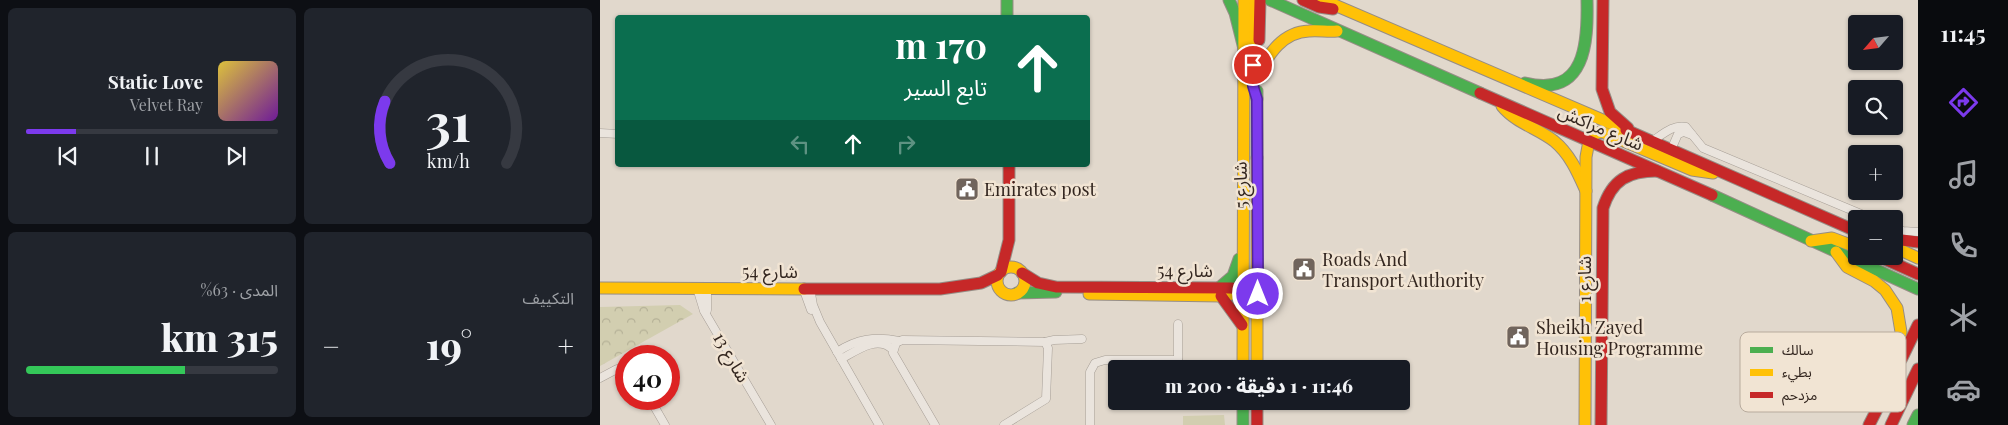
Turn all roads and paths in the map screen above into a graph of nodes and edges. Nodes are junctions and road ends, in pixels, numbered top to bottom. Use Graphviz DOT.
graph roads {
  1 [pos="1007,0"];
  2 [pos="1229,0"];
  3 [pos="1244,0"];
  4 [pos="1253,0"];
  5 [pos="1260,0"];
  6 [pos="1270,0"];
  7 [pos="1303,0"];
  8 [pos="1323,0"];
  9 [pos="1587,0"];
  10 [pos="1603,0"];
  11 [pos="1343,9"];
  12 [pos="1007,15"];
  13 [pos="1341,31"];
  14 [pos="1244,49"];
  15 [pos="1258,75"];
  16 [pos="1506,79"];
  17 [pos="1257,99"];
  18 [pos="1499,102"];
  19 [pos="600,133"];
  20 [pos="615,134"];
  21 [pos="1693,136"];
  22 [pos="1648,140"];
  23 [pos="1589,141"];
  24 [pos="1671,150"];
  25 [pos="1008,167"];
  26 [pos="1658,171"];
  27 [pos="1726,173"];
  28 [pos="1586,191"];
  29 [pos="1852,210"];
  30 [pos="1848,227"];
  31 [pos="1903,231"];
  32 [pos="1918,232"];
  33 [pos="1009,234"];
  34 [pos="1903,240"];
  35 [pos="1811,241"];
  36 [pos="1918,242"];
  37 [pos="1848,244"];
  38 [pos="1244,248"];
  39 [pos="1836,252"];
  40 [pos="1903,252"];
  41 [pos="1918,258"];
  42 [pos="1898,265"];
  43 [pos="1021,272"];
  44 [pos="999,274"];
  45 [pos="1918,274"];
  46 [pos="1258,281"];
  47 [pos="600,288"];
  48 [pos="702,288"];
  49 [pos="806,288"];
  50 [pos="940,289"];
  51 [pos="999,289"];
  52 [pos="1918,289"];
  53 [pos="1220,292"];
  54 [pos="1244,292"];
  55 [pos="1018,294"];
  56 [pos="1178,324"];
  57 [pos="1918,325"];
  58 [pos="1243,326"];
  59 [pos="1901,332"];
  60 [pos="1082,339"];
  61 [pos="899,341"];
  62 [pos="1045,342"];
  63 [pos="892,349"];
  64 [pos="1906,350"];
  65 [pos="837,352"];
  66 [pos="841,359"];
  67 [pos="1108,360"];
  68 [pos="1178,360"];
  69 [pos="1243,360"];
  70 [pos="1253,360"];
  71 [pos="1257,360"];
  72 [pos="1918,369"];
  73 [pos="615,372"];
  74 [pos="600,378"];
  75 [pos="1906,394"];
  76 [pos="656,410"];
  77 [pos="1243,410"];
  78 [pos="1256,410"];
  79 [pos="1876,412"];
  80 [pos="1897,412"];
  81 [pos="1918,415"];
  82 [pos="665,425"];
  83 [pos="772,425"];
  84 [pos="879,425"];
  85 [pos="935,425"];
  86 [pos="1004,425"];
  87 [pos="1090,425"];
  88 [pos="1243,425"];
  89 [pos="1257,425"];
  90 [pos="1585,425"];
  91 [pos="1601,425"];
  92 [pos="1869,425"];
  93 [pos="1891,425"];
  94 [pos="1913,425"];
  1 -- 12 [label="main road"];
  2 -- 14 [label="main road"];
  3 -- 14 [label="main road, شارع 5"];
  4 -- 17 [label="main road"];
  5 -- 15 [label="main road, شارع 5"];
  6 -- 13 [label="main road, شارع مراكش"];
  7 -- 11 [label="main road"];
  8 -- 11 [label="main road, شارع مراكش"];
  9 -- 16 [label="main road"];
  10 -- 22 [label="main road"];
  11 -- 16 [label="main road, شارع مراكش"];
  13 -- 15 [label="main road"];
  13 -- 18 [label="main road, شارع مراكش"];
  14 -- 38 [label="main road, شارع 5"];
  15 -- 17 [label="main road, شارع 5"];
  16 -- 22 [label="main road, شارع مراكش"];
  17 -- 46 [label="main road, شارع 5"];
  18 -- 23 [label="main road, شارع مراكش"];
  18 -- 28 [label="main road"];
  19 -- 20 [label="street"];
  21 -- 22 [label="street"];
  21 -- 24 [label="street"];
  21 -- 29 [label="street"];
  22 -- 24 [label="main road, شارع مراكش"];
  23 -- 26 [label="main road, شارع مراكش"];
  23 -- 27 [label="main road"];
  23 -- 28 [label="main road, شارع 1"];
  24 -- 27 [label="main road, شارع مراكش"];
  25 -- 33 [label="main road"];
  26 -- 35 [label="main road, شارع مراكش"];
  26 -- 91 [label="main road, شارع 1"];
  27 -- 30 [label="main road, شارع مراكش"];
  28 -- 90 [label="main road, شارع 1"];
  31 -- 32 [label="street"];
  33 -- 43 [label="main road"];
  33 -- 44 [label="main road"];
  34 -- 36 [label="main road"];
  35 -- 37 [label="main road"];
  35 -- 39 [label="main road, شارع مراكش"];
  38 -- 53 [label="main road"];
  38 -- 54 [label="main road, شارع 5"];
  39 -- 52 [label="main road, شارع مراكش"];
  39 -- 59 [label="main road"];
  40 -- 41 [label="main road"];
  42 -- 45 [label="main road"];
  43 -- 44 [label="main road"];
  43 -- 53 [label="main road, شارع 54"];
  43 -- 55 [label="main road"];
  44 -- 50 [label="main road, شارع 54"];
  44 -- 51 [label="main road"];
  46 -- 54 [label="main road"];
  46 -- 71 [label="main road, شارع 5"];
  47 -- 48 [label="main road, شارع 54"];
  48 -- 49 [label="main road, شارع 54"];
  48 -- 83 [label="street, شارع 13"];
  49 -- 50 [label="main road, شارع 54"];
  49 -- 65 [label="street"];
  50 -- 51 [label="main road, شارع 54"];
  51 -- 55 [label="main road"];
  53 -- 54 [label="main road, شارع 54"];
  53 -- 55 [label="main road, شارع 54"];
  53 -- 58 [label="main road"];
  54 -- 58 [label="main road, شارع 5"];
  54 -- 70 [label="main road"];
  56 -- 68 [label="street"];
  57 -- 64 [label="main road"];
  58 -- 69 [label="main road, شارع 5"];
  60 -- 62 [label="street"];
  61 -- 62 [label="street"];
  61 -- 63 [label="street"];
  61 -- 65 [label="street"];
  62 -- 86 [label="street"];
  63 -- 66 [label="street"];
  63 -- 85 [label="street"];
  65 -- 66 [label="street"];
  66 -- 84 [label="street"];
  67 -- 87 [label="street"];
  72 -- 75 [label="main road"];
  73 -- 74 [label="street"];
  76 -- 82 [label="street"];
  77 -- 88 [label="main road"];
  78 -- 89 [label="main road"];
  79 -- 92 [label="main road"];
  80 -- 93 [label="main road"];
  81 -- 94 [label="main road"];
}
